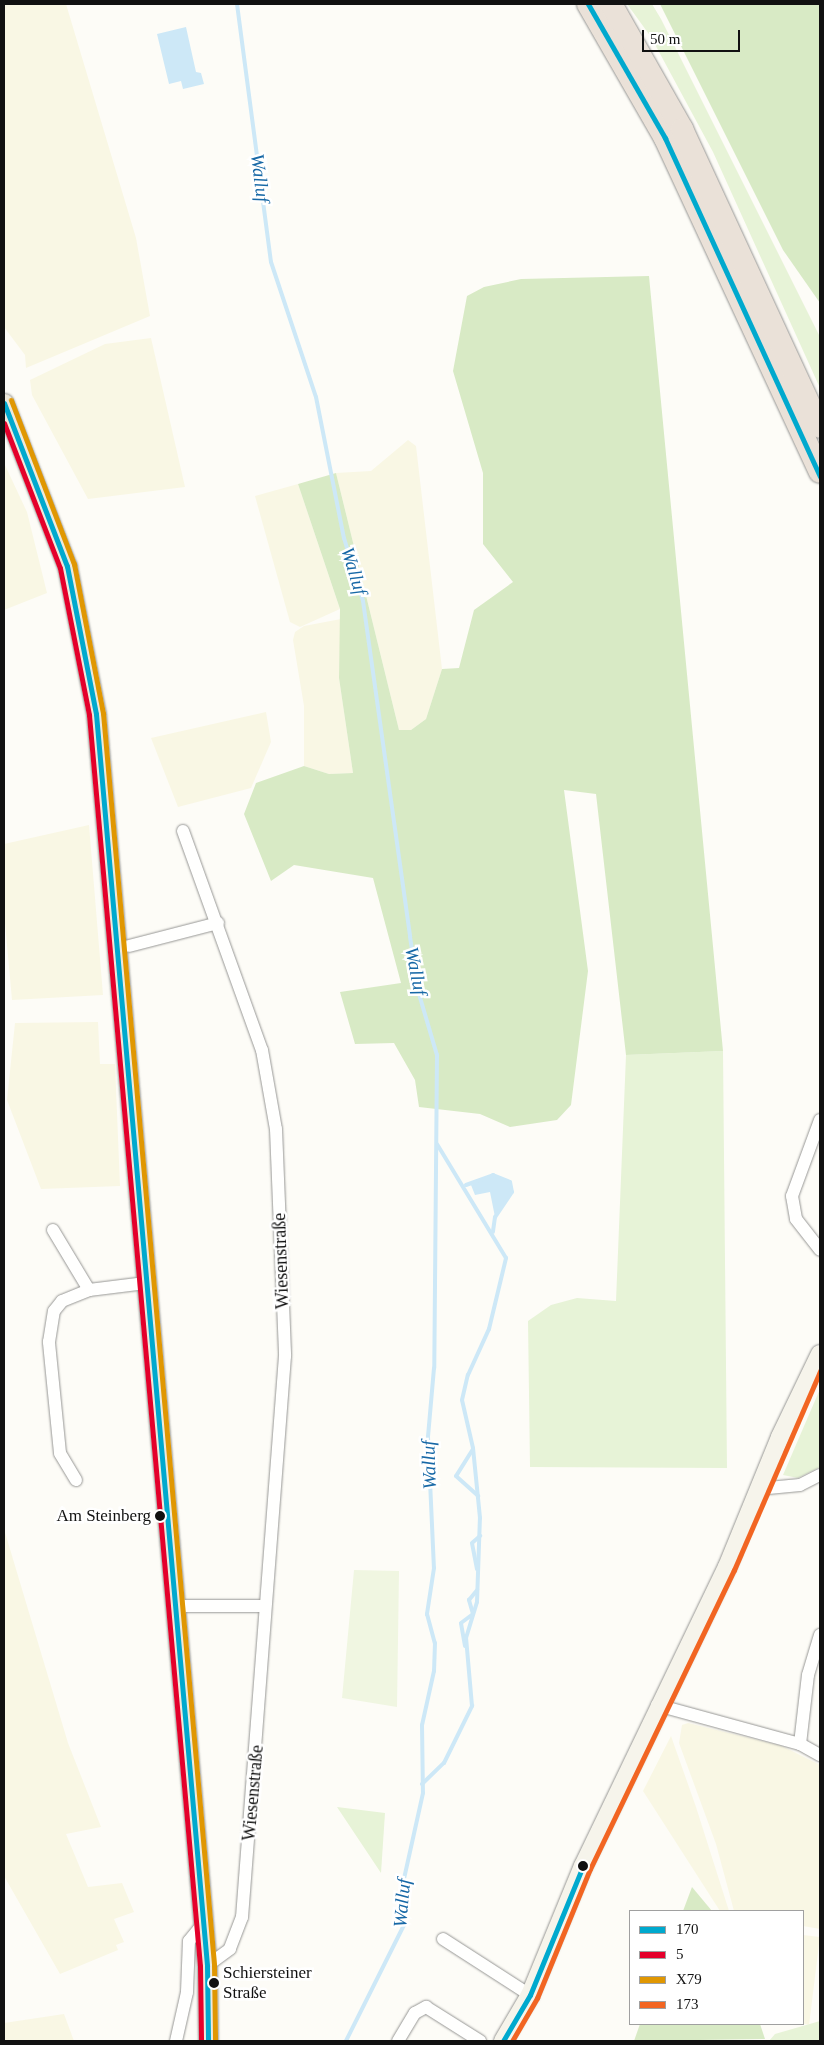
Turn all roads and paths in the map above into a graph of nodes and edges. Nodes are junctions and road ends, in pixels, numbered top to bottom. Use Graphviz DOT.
graph roads {
  1 [pos="588,4"];
  2 [pos="611,4"];
  3 [pos="801,385"];
  4 [pos="4,403"];
  5 [pos="820,418"];
  6 [pos="820,427"];
  7 [pos="819,471"];
  8 [pos="182,831"];
  9 [pos="218,923"];
  10 [pos="129,946"];
  11 [pos="820,1120"];
  12 [pos="53,1230"];
  13 [pos="820,1250"];
  14 [pos="146,1283"];
  15 [pos="89,1290"];
  16 [pos="820,1354"];
  17 [pos="820,1475"];
  18 [pos="76,1480"];
  19 [pos="758,1489"];
  20 [pos="175,1606"];
  21 [pos="264,1606"];
  22 [pos="820,1635"];
  23 [pos="657,1705"];
  24 [pos="800,1744"];
  25 [pos="820,1755"];
  26 [pos="204,1924"];
  27 [pos="443,1939"];
  28 [pos="207,1966"];
  29 [pos="530,1995"];
  30 [pos="176,2041"];
  31 [pos="208,2041"];
  32 [pos="398,2041"];
  33 [pos="480,2041"];
  34 [pos="503,2041"];
  1 -- 7 [label="highway"];
  2 -- 3 [label="highway"];
  3 -- 5 [label="highway"];
  3 -- 6 [label="highway"];
  4 -- 14 [label="main road"];
  8 -- 9 [label="street, Wiesenstraße"];
  9 -- 10 [label="street"];
  9 -- 21 [label="street, Wiesenstraße"];
  11 -- 13 [label="street"];
  12 -- 15 [label="street"];
  14 -- 15 [label="street"];
  14 -- 20 [label="main road"];
  15 -- 18 [label="street"];
  16 -- 19 [label="main road"];
  17 -- 19 [label="street"];
  19 -- 23 [label="main road"];
  20 -- 21 [label="street"];
  20 -- 26 [label="main road"];
  21 -- 28 [label="street, Wiesenstraße"];
  22 -- 24 [label="street"];
  23 -- 24 [label="street"];
  23 -- 29 [label="main road"];
  24 -- 25 [label="street"];
  26 -- 28 [label="main road"];
  26 -- 30 [label="street"];
  27 -- 29 [label="street"];
  28 -- 31 [label="main road"];
  29 -- 34 [label="main road"];
  32 -- 33 [label="street"];
}
